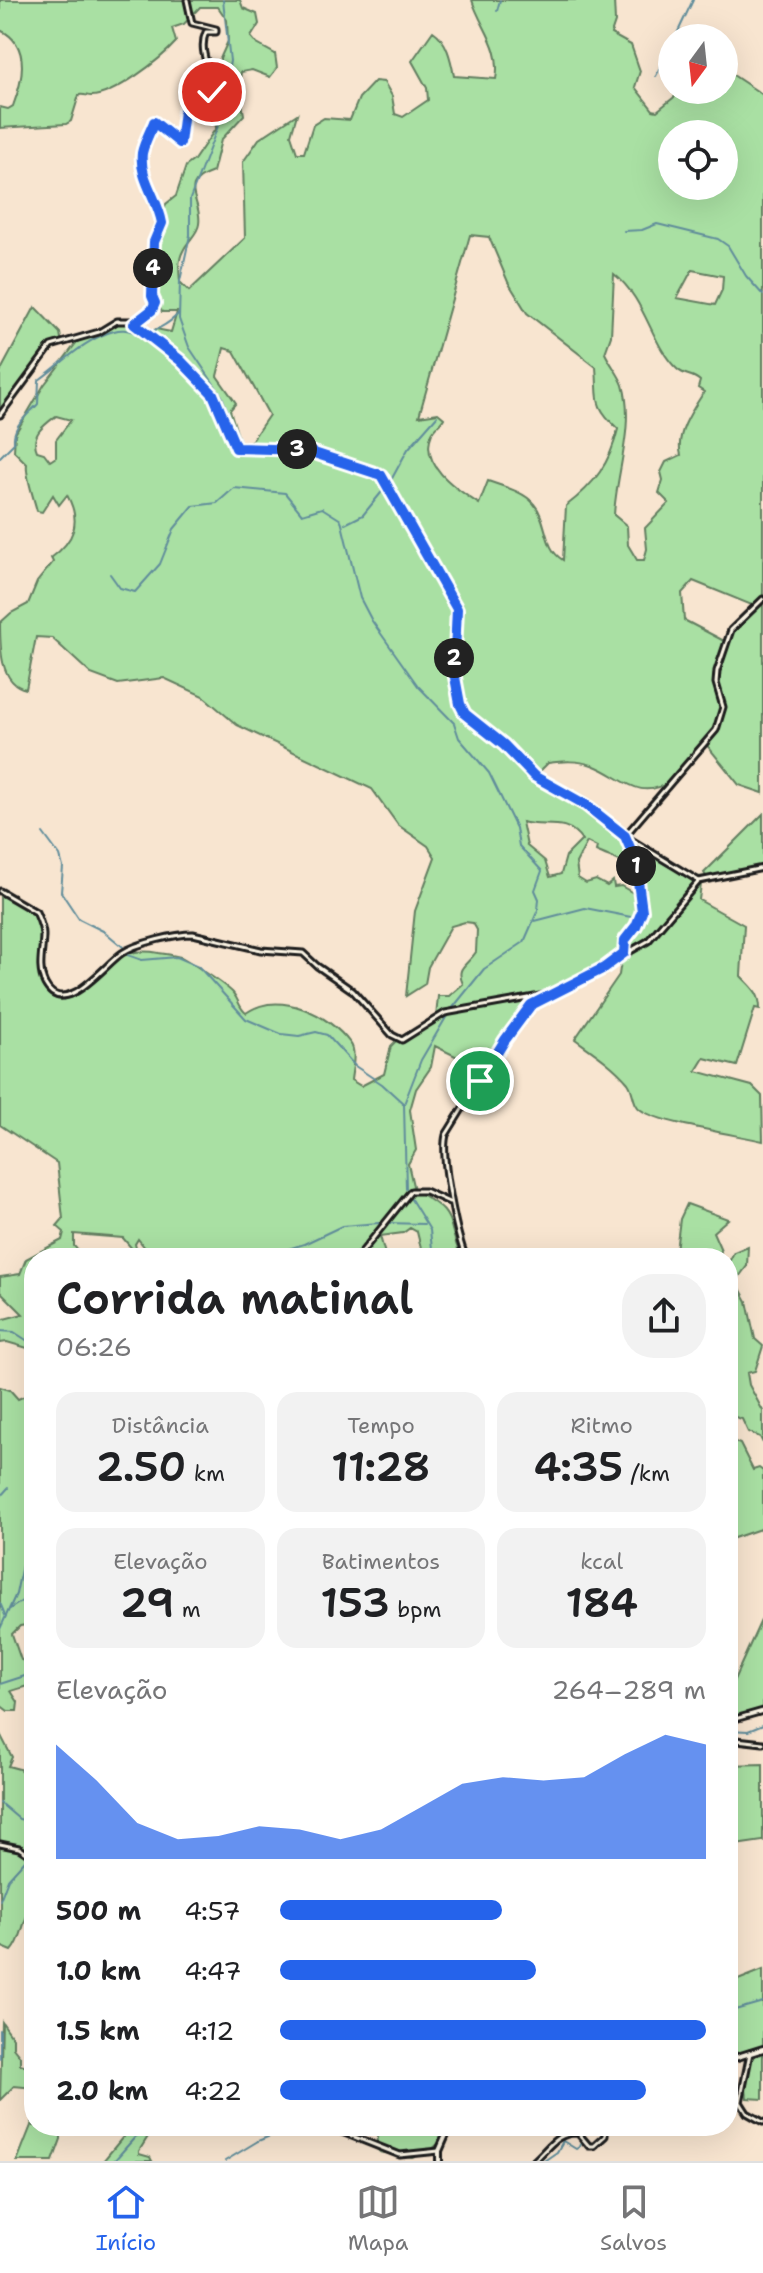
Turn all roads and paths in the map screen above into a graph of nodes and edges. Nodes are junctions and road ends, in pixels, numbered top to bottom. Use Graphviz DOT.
graph roads {
  1 [pos="187,0"];
  2 [pos="134,324"];
  3 [pos="0,415"];
  4 [pos="763,599"];
  5 [pos="625,836"];
  6 [pos="763,868"];
  7 [pos="699,881"];
  8 [pos="0,891"];
  9 [pos="624,953"];
  10 [pos="542,998"];
  11 [pos="449,1202"];
  12 [pos="365,1248"];
  13 [pos="463,1248"];
  14 [pos="763,1711"];
  15 [pos="738,1718"];
  16 [pos="738,1740"];
  17 [pos="763,1743"];
  18 [pos="0,1844"];
  19 [pos="24,1851"];
  20 [pos="763,2049"];
  21 [pos="750,2053"];
  22 [pos="738,2057"];
  23 [pos="763,2122"];
  24 [pos="352,2136"];
  25 [pos="446,2136"];
  26 [pos="563,2136"];
  27 [pos="581,2136"];
  28 [pos="605,2136"];
  29 [pos="439,2151"];
  30 [pos="439,2161"];
  31 [pos="534,2161"];
  1 -- 2 [label="street"];
  2 -- 3 [label="street"];
  2 -- 5 [label="street"];
  4 -- 5 [label="street"];
  5 -- 7 [label="street"];
  5 -- 9 [label="street"];
  6 -- 7 [label="street"];
  7 -- 9 [label="street"];
  8 -- 10 [label="street"];
  9 -- 10 [label="street"];
  10 -- 11 [label="street"];
  11 -- 12 [label="street"];
  11 -- 13 [label="street"];
  14 -- 15 [label="street"];
  16 -- 17 [label="street"];
  18 -- 19 [label="street"];
  20 -- 21 [label="street"];
  21 -- 22 [label="street"];
  21 -- 23 [label="street"];
  24 -- 29 [label="street"];
  25 -- 29 [label="street"];
  26 -- 31 [label="street"];
  27 -- 28 [label="street"];
  29 -- 30 [label="street"];
}
